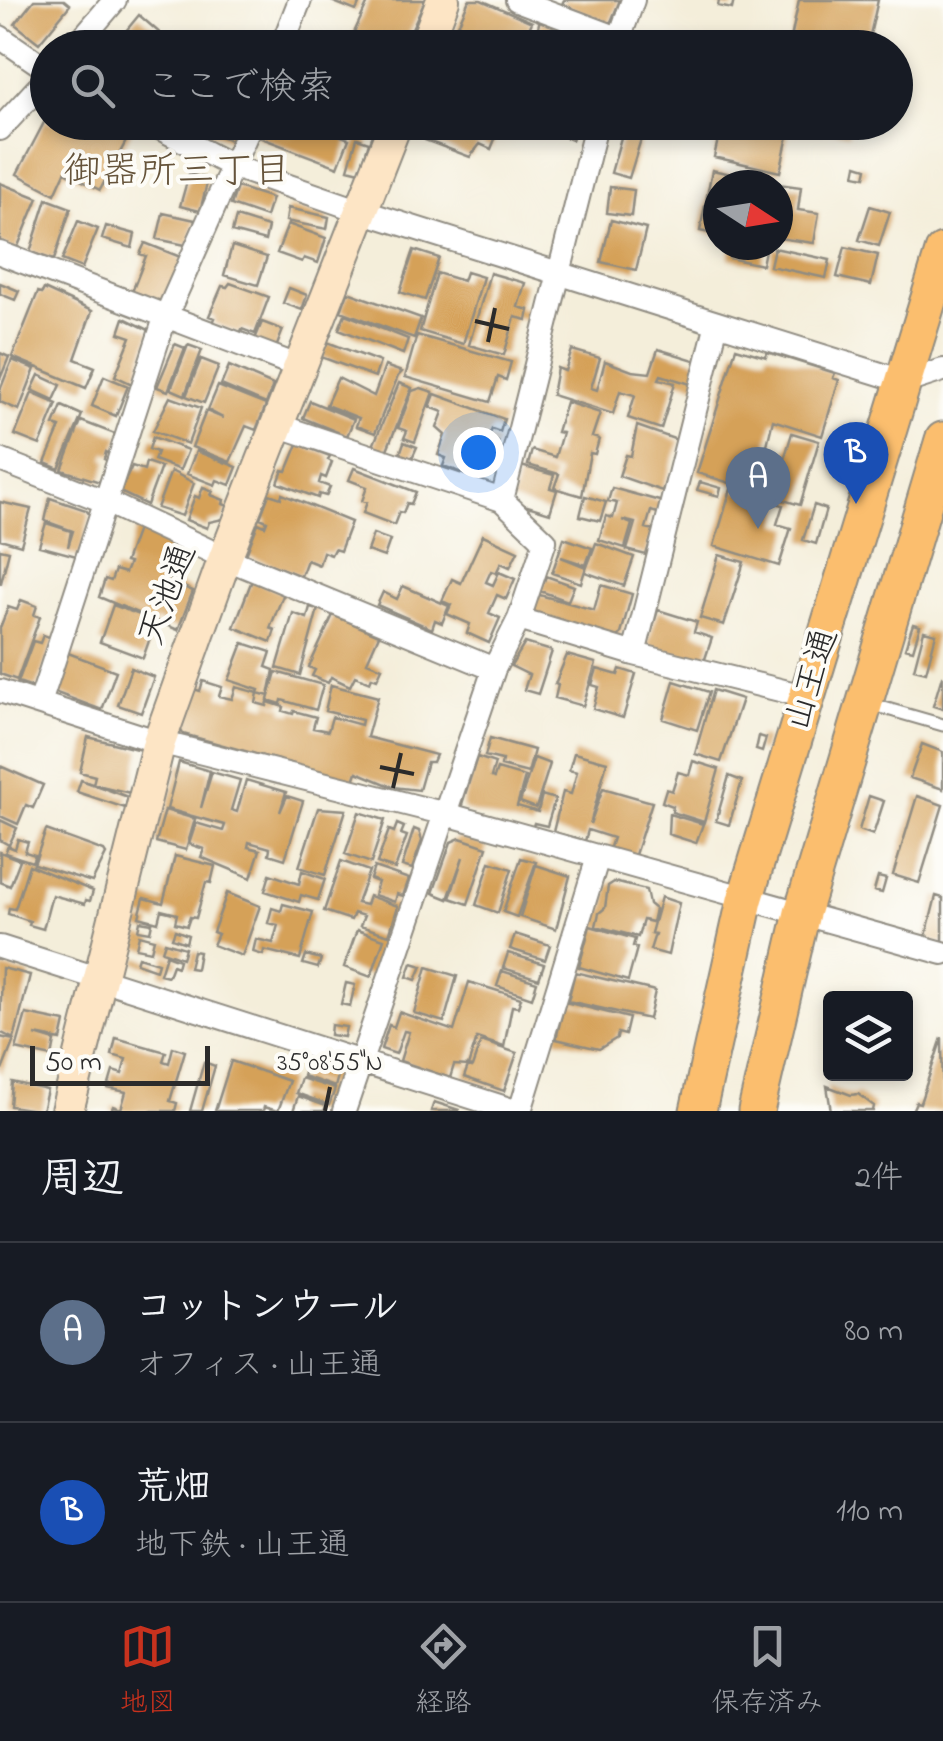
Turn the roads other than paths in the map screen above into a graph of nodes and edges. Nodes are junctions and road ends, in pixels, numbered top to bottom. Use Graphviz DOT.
graph roads {
  1 [pos="115,0"];
  2 [pos="300,0"];
  3 [pos="443,0"];
  4 [pos="517,0"];
  5 [pos="633,0"];
  6 [pos="89,30"];
  7 [pos="289,30"];
  8 [pos="432,30"];
  9 [pos="587,30"];
  10 [pos="622,30"];
  11 [pos="0,37"];
  12 [pos="30,58"];
  13 [pos="30,97"];
  14 [pos="0,129"];
  15 [pos="182,140"];
  16 [pos="245,140"];
  17 [pos="389,140"];
  18 [pos="592,140"];
  19 [pos="234,167"];
  20 [pos="361,211"];
  21 [pos="943,252"];
  22 [pos="0,253"];
  23 [pos="558,273"];
  24 [pos="165,318"];
  25 [pos="716,323"];
  26 [pos="300,368"];
  27 [pos="943,370"];
  28 [pos="906,382"];
  29 [pos="276,425"];
  30 [pos="943,440"];
  31 [pos="0,460"];
  32 [pos="502,500"];
  33 [pos="104,501"];
  34 [pos="224,558"];
  35 [pos="519,619"];
  36 [pos="634,654"];
  37 [pos="494,669"];
  38 [pos="0,692"];
  39 [pos="808,698"];
  40 [pos="867,703"];
  41 [pos="40,704"];
  42 [pos="943,725"];
  43 [pos="160,742"];
  44 [pos="446,814"];
  45 [pos="598,858"];
  46 [pos="745,900"];
  47 [pos="802,914"];
  48 [pos="0,948"];
  49 [pos="943,953"];
  50 [pos="98,977"];
  51 [pos="360,1061"];
  52 [pos="67,1111"];
  53 [pos="344,1111"];
  54 [pos="517,1111"];
  55 [pos="698,1111"];
  56 [pos="756,1111"];
  1 -- 6 [label="street"];
  2 -- 7 [label="street"];
  3 -- 8 [label="street"];
  4 -- 9 [label="street"];
  5 -- 10 [label="street"];
  11 -- 12 [label="street"];
  13 -- 14 [label="street"];
  15 -- 19 [label="street"];
  16 -- 19 [label="street"];
  17 -- 20 [label="street, 天池通"];
  18 -- 23 [label="street"];
  19 -- 20 [label="street"];
  19 -- 24 [label="street"];
  20 -- 23 [label="street"];
  20 -- 26 [label="street, 天池通"];
  21 -- 28 [label="main road, 山王通"];
  22 -- 24 [label="street"];
  23 -- 25 [label="street"];
  23 -- 32 [label="street"];
  24 -- 26 [label="street"];
  24 -- 33 [label="street"];
  25 -- 28 [label="street"];
  25 -- 36 [label="street"];
  26 -- 29 [label="street, 天池通"];
  27 -- 28 [label="street"];
  28 -- 39 [label="main road, 山王通"];
  29 -- 32 [label="street"];
  29 -- 34 [label="street, 天池通"];
  30 -- 40 [label="main road, 山王通"];
  31 -- 33 [label="street"];
  32 -- 35 [label="street"];
  33 -- 34 [label="street"];
  33 -- 41 [label="street"];
  34 -- 37 [label="street"];
  34 -- 43 [label="street, 天池通"];
  35 -- 36 [label="street"];
  35 -- 37 [label="street"];
  36 -- 39 [label="street"];
  37 -- 44 [label="street"];
  38 -- 41 [label="street"];
  39 -- 46 [label="main road, 山王通"];
  40 -- 42 [label="lane"];
  40 -- 47 [label="main road, 山王通"];
  41 -- 43 [label="street"];
  43 -- 44 [label="street"];
  43 -- 50 [label="street, 天池通"];
  44 -- 45 [label="street"];
  44 -- 51 [label="street"];
  45 -- 46 [label="street"];
  45 -- 54 [label="street"];
  46 -- 47 [label="street"];
  46 -- 55 [label="main road, 山王通"];
  47 -- 49 [label="street"];
  47 -- 56 [label="main road, 山王通"];
  48 -- 50 [label="street"];
  50 -- 51 [label="street"];
  50 -- 52 [label="street, 天池通"];
  51 -- 53 [label="street"];
  51 -- 54 [label="street"];
}
